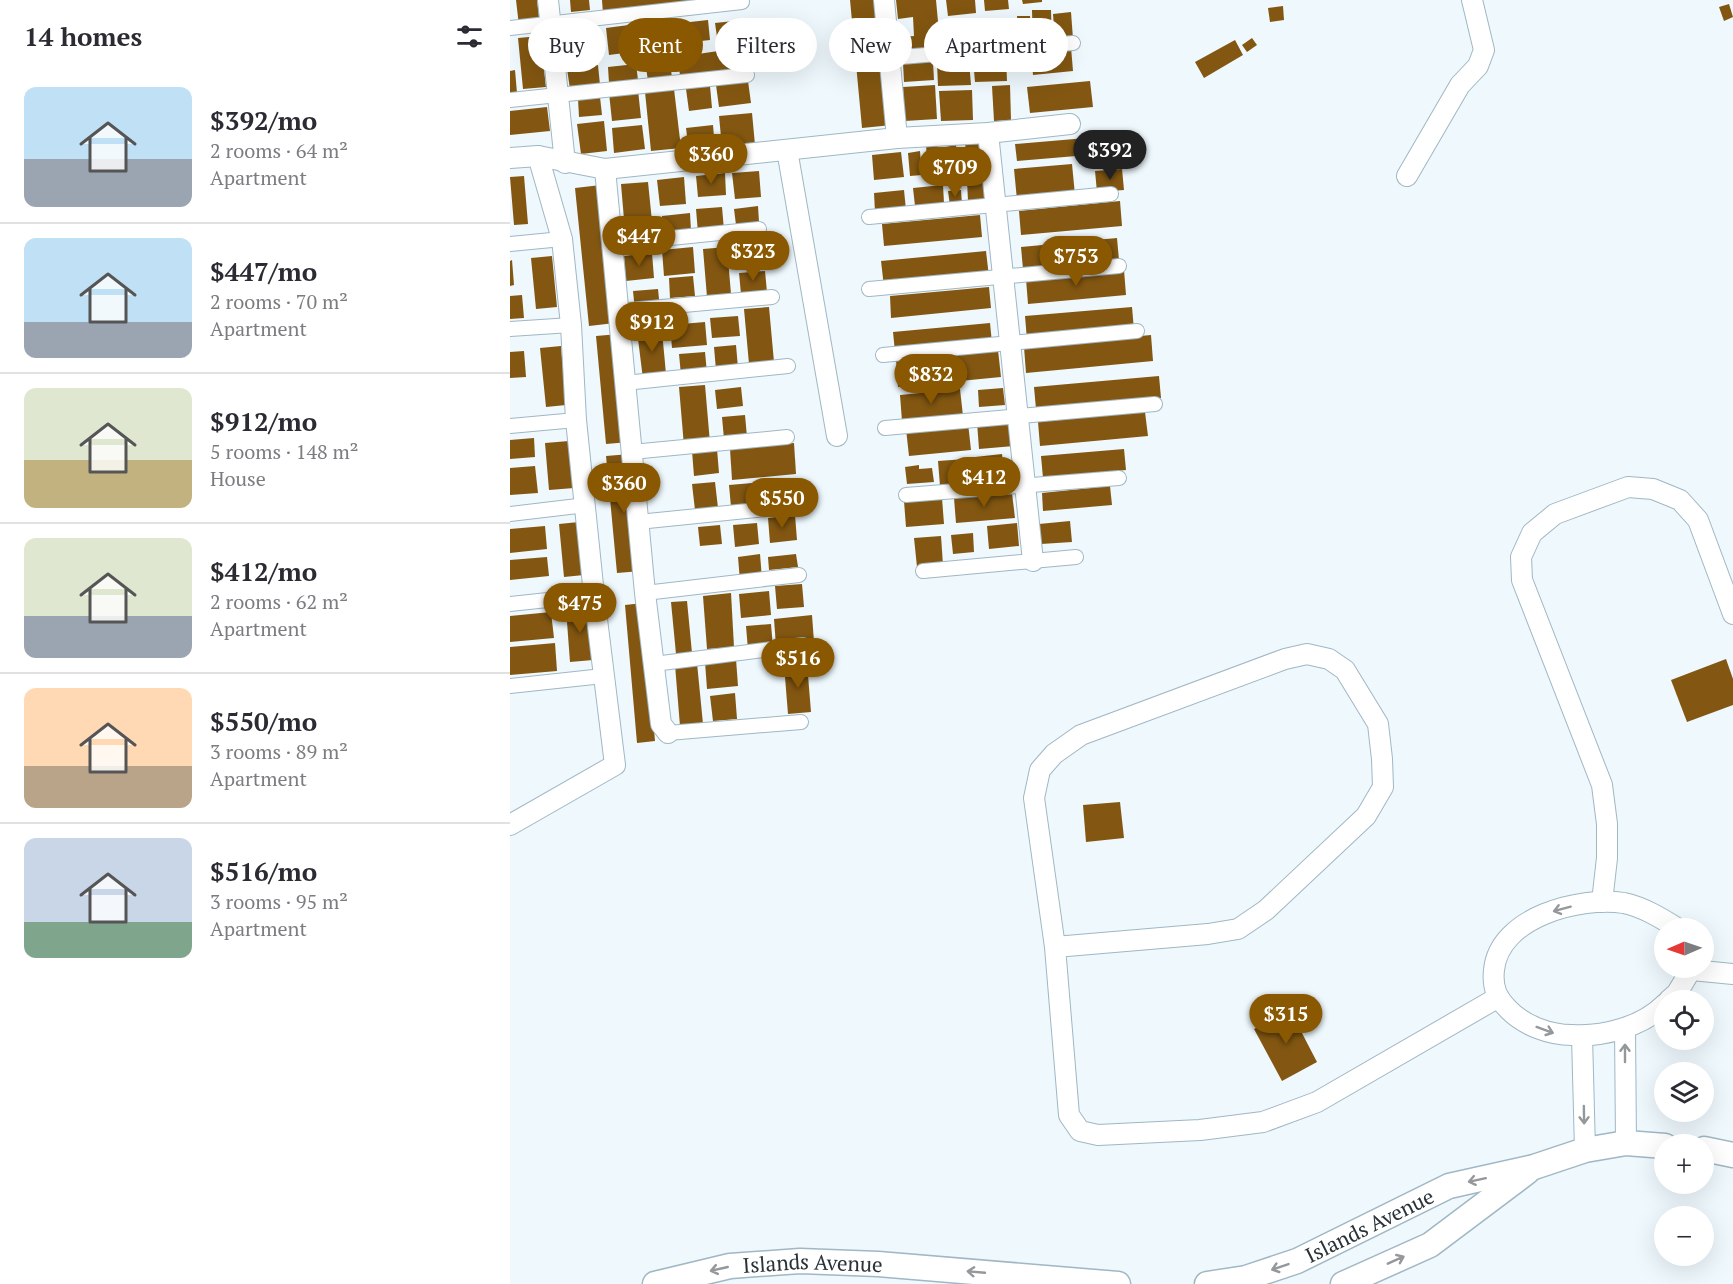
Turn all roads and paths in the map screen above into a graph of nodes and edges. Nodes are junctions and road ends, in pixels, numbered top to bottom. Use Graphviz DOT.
graph roads {
  1 [pos="548,0"];
  2 [pos="884,0"];
  3 [pos="1472,0"];
  4 [pos="742,2"];
  5 [pos="550,18"];
  6 [pos="602,18"];
  7 [pos="886,18"];
  8 [pos="528,26"];
  9 [pos="510,28"];
  10 [pos="1073,43"];
  11 [pos="912,56"];
  12 [pos="555,72"];
  13 [pos="891,72"];
  14 [pos="747,75"];
  15 [pos="558,95"];
  16 [pos="510,100"];
  17 [pos="1070,124"];
  18 [pos="988,133"];
  19 [pos="897,138"];
  20 [pos="787,150"];
  21 [pos="538,156"];
  22 [pos="510,158"];
  23 [pos="565,163"];
  24 [pos="605,170"];
  25 [pos="1407,176"];
  26 [pos="1111,194"];
  27 [pos="996,206"];
  28 [pos="869,217"];
  29 [pos="759,230"];
  30 [pos="562,240"];
  31 [pos="510,244"];
  32 [pos="612,244"];
  33 [pos="1119,266"];
  34 [pos="1003,278"];
  35 [pos="869,289"];
  36 [pos="772,297"];
  37 [pos="618,311"];
  38 [pos="571,325"];
  39 [pos="510,329"];
  40 [pos="1137,332"];
  41 [pos="1010,343"];
  42 [pos="883,355"];
  43 [pos="788,366"];
  44 [pos="625,383"];
  45 [pos="1155,404"];
  46 [pos="1018,415"];
  47 [pos="576,420"];
  48 [pos="510,426"];
  49 [pos="885,428"];
  50 [pos="787,436"];
  51 [pos="837,436"];
  52 [pos="632,452"];
  53 [pos="1119,478"];
  54 [pos="1025,485"];
  55 [pos="906,495"];
  56 [pos="586,505"];
  57 [pos="797,506"];
  58 [pos="510,514"];
  59 [pos="638,522"];
  60 [pos="1076,556"];
  61 [pos="1033,561"];
  62 [pos="923,571"];
  63 [pos="800,575"];
  64 [pos="645,593"];
  65 [pos="594,594"];
  66 [pos="510,604"];
  67 [pos="1733,614"];
  68 [pos="803,645"];
  69 [pos="654,664"];
  70 [pos="603,676"];
  71 [pos="510,686"];
  72 [pos="801,722"];
  73 [pos="668,733"];
  74 [pos="510,825"];
  75 [pos="1602,903"];
  76 [pos="1662,918"];
  77 [pos="1055,947"];
  78 [pos="1714,972"];
  79 [pos="1733,974"];
  80 [pos="1497,998"];
  81 [pos="1654,1011"];
  82 [pos="1625,1028"];
  83 [pos="1582,1036"];
  84 [pos="1626,1143"];
  85 [pos="1654,1145"];
  86 [pos="1585,1150"];
  87 [pos="1714,1151"];
  88 [pos="1733,1155"];
  89 [pos="1534,1167"];
  90 [pos="655,1284"];
  91 [pos="1118,1284"];
  92 [pos="1207,1284"];
  93 [pos="1343,1284"];
  1 -- 5 [label="street"];
  2 -- 7 [label="street"];
  3 -- 25 [label="street"];
  4 -- 6 [label="street"];
  8 -- 9 [label="street"];
  10 -- 11 [label="street"];
  12 -- 15 [label="street"];
  13 -- 19 [label="street"];
  14 -- 15 [label="street"];
  15 -- 16 [label="street"];
  15 -- 23 [label="street"];
  17 -- 18 [label="street"];
  18 -- 19 [label="street"];
  18 -- 27 [label="street"];
  19 -- 20 [label="street"];
  20 -- 24 [label="street"];
  20 -- 51 [label="street"];
  21 -- 22 [label="street"];
  21 -- 23 [label="street"];
  21 -- 30 [label="street"];
  23 -- 24 [label="street"];
  24 -- 32 [label="street"];
  26 -- 27 [label="street"];
  27 -- 28 [label="street"];
  27 -- 34 [label="street"];
  29 -- 32 [label="street"];
  30 -- 31 [label="street"];
  30 -- 38 [label="street"];
  32 -- 37 [label="street"];
  33 -- 34 [label="street"];
  34 -- 35 [label="street"];
  34 -- 41 [label="street"];
  36 -- 37 [label="street"];
  37 -- 44 [label="street"];
  38 -- 39 [label="street"];
  38 -- 47 [label="street"];
  40 -- 41 [label="street"];
  41 -- 42 [label="street"];
  41 -- 46 [label="street"];
  43 -- 44 [label="street"];
  44 -- 52 [label="street"];
  45 -- 46 [label="street"];
  46 -- 49 [label="street"];
  46 -- 54 [label="street"];
  47 -- 48 [label="street"];
  47 -- 56 [label="street"];
  50 -- 52 [label="street"];
  52 -- 59 [label="street"];
  53 -- 54 [label="street"];
  54 -- 55 [label="street"];
  54 -- 61 [label="street"];
  56 -- 58 [label="street"];
  56 -- 65 [label="street"];
  57 -- 59 [label="street"];
  59 -- 64 [label="street"];
  60 -- 61 [label="street"];
  61 -- 62 [label="street"];
  63 -- 64 [label="street"];
  64 -- 69 [label="street"];
  65 -- 66 [label="street"];
  65 -- 70 [label="street"];
  67 -- 75 [label="street"];
  68 -- 69 [label="street"];
  69 -- 73 [label="street"];
  70 -- 71 [label="street"];
  70 -- 74 [label="street"];
  72 -- 73 [label="street"];
  75 -- 76 [label="street"];
  75 -- 80 [label="street, one-way"];
  77 -- 77 [label="street"];
  77 -- 80 [label="street"];
  78 -- 79 [label="street"];
  80 -- 83 [label="street, one-way"];
  81 -- 82 [label="street"];
  82 -- 83 [label="street"];
  84 -- 82 [label="street, one-way"];
  83 -- 86 [label="street, one-way"];
  84 -- 85 [label="street, Islands Avenue"];
  84 -- 86 [label="street, Islands Avenue"];
  86 -- 89 [label="street, Islands Avenue"];
  87 -- 88 [label="street"];
  89 -- 92 [label="street, Islands Avenue, one-way"];
  93 -- 89 [label="street, Islands Avenue, one-way"];
  91 -- 90 [label="street, Islands Avenue, one-way"];
}
